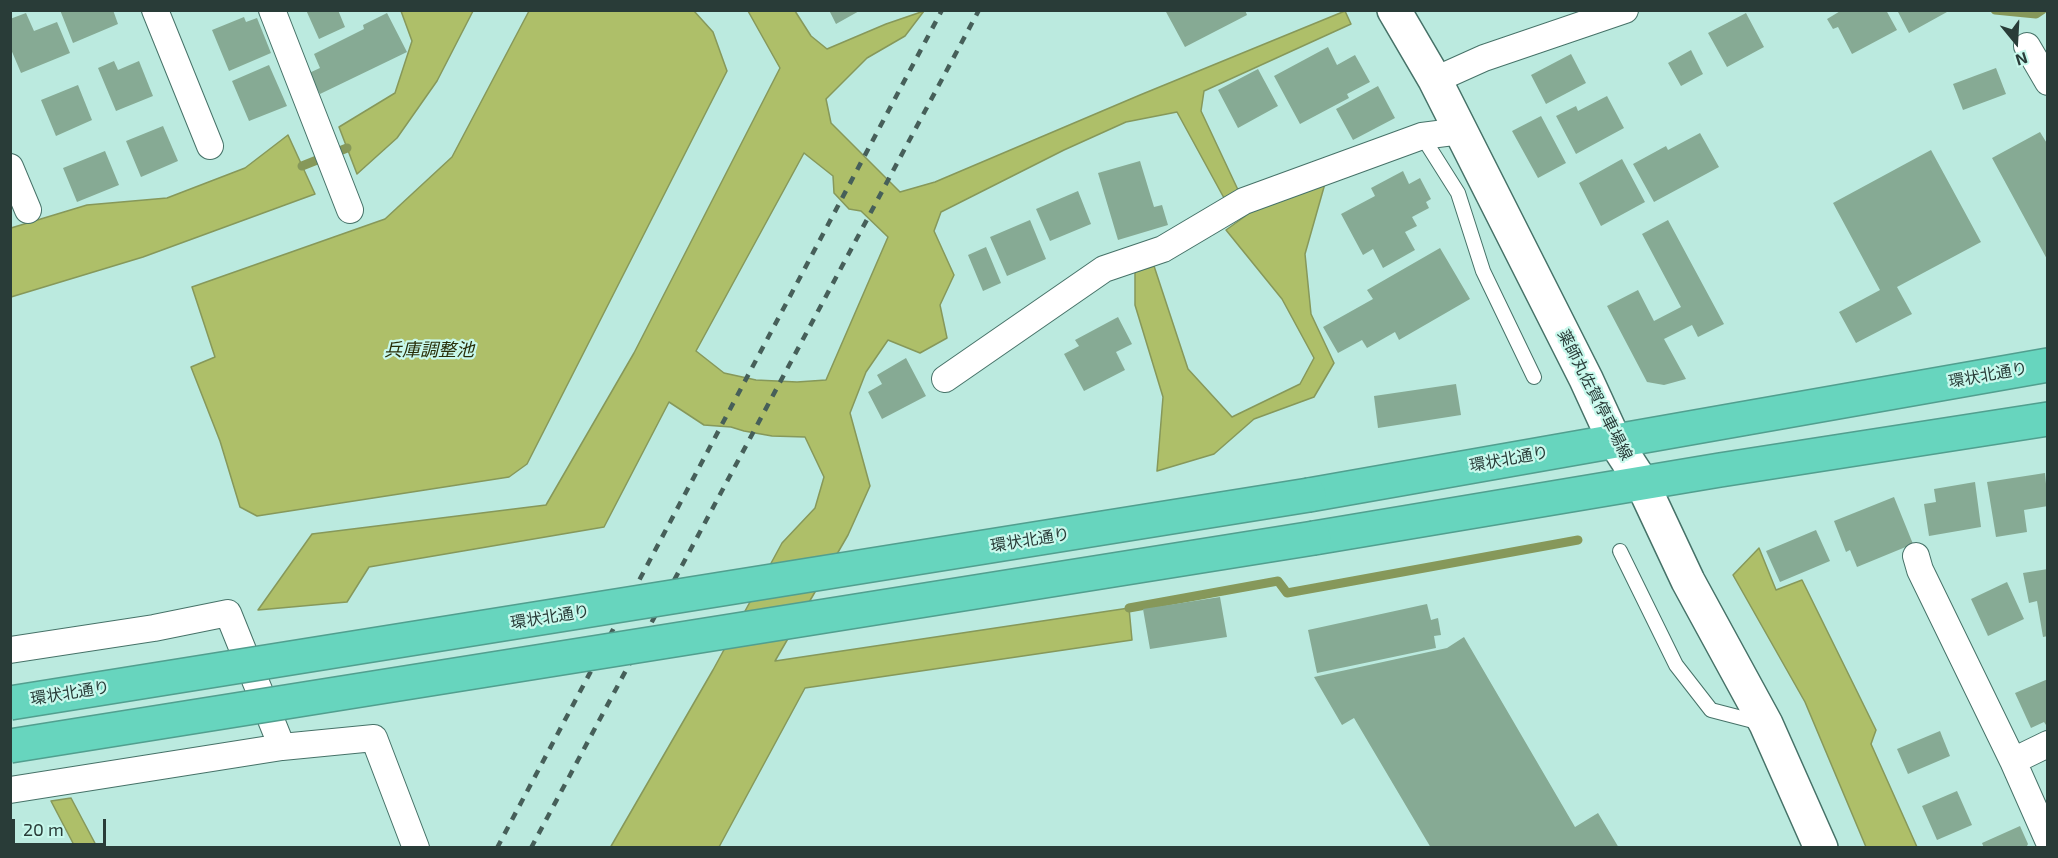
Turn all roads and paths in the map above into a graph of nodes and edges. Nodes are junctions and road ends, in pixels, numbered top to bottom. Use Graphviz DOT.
graph roads {
  1 [pos="154,10"];
  2 [pos="272,10"];
  3 [pos="1394,10"];
  4 [pos="1625,10"];
  5 [pos="2027,46"];
  6 [pos="1436,80"];
  7 [pos="2048,82"];
  8 [pos="1461,131"];
  9 [pos="1422,136"];
  10 [pos="210,146"];
  11 [pos="10,167"];
  12 [pos="28,210"];
  13 [pos="350,210"];
  14 [pos="2048,365"];
  15 [pos="1534,377"];
  16 [pos="945,379"];
  17 [pos="2048,419"];
  18 [pos="1614,440"];
  19 [pos="1641,483"];
  20 [pos="1620,551"];
  21 [pos="1916,556"];
  22 [pos="10,650"];
  23 [pos="10,703"];
  24 [pos="1766,724"];
  25 [pos="2048,744"];
  26 [pos="10,746"];
  27 [pos="282,747"];
  28 [pos="2013,761"];
  29 [pos="10,790"];
  30 [pos="2048,840"];
  31 [pos="416,848"];
  32 [pos="1821,848"];
  1 -- 10 [label="street"];
  2 -- 13 [label="street"];
  3 -- 6 [label="main road, 薬師丸佐賀停車場線"];
  4 -- 6 [label="street"];
  5 -- 7 [label="street"];
  6 -- 8 [label="main road, 薬師丸佐賀停車場線"];
  8 -- 9 [label="street"];
  8 -- 18 [label="main road, 薬師丸佐賀停車場線"];
  9 -- 15 [label="lane"];
  9 -- 16 [label="street"];
  11 -- 12 [label="street"];
  14 -- 18 [label="highway, 環状北通り"];
  17 -- 19 [label="highway"];
  18 -- 19 [label="main road, 薬師丸佐賀停車場線"];
  18 -- 23 [label="highway, 環状北通り, bridge"];
  19 -- 24 [label="main road, 薬師丸佐賀停車場線"];
  19 -- 26 [label="highway, bridge"];
  20 -- 24 [label="lane"];
  21 -- 28 [label="street"];
  22 -- 27 [label="street"];
  24 -- 32 [label="main road, 薬師丸佐賀停車場線"];
  25 -- 28 [label="street"];
  27 -- 29 [label="street"];
  27 -- 31 [label="street"];
  28 -- 30 [label="street"];
}
